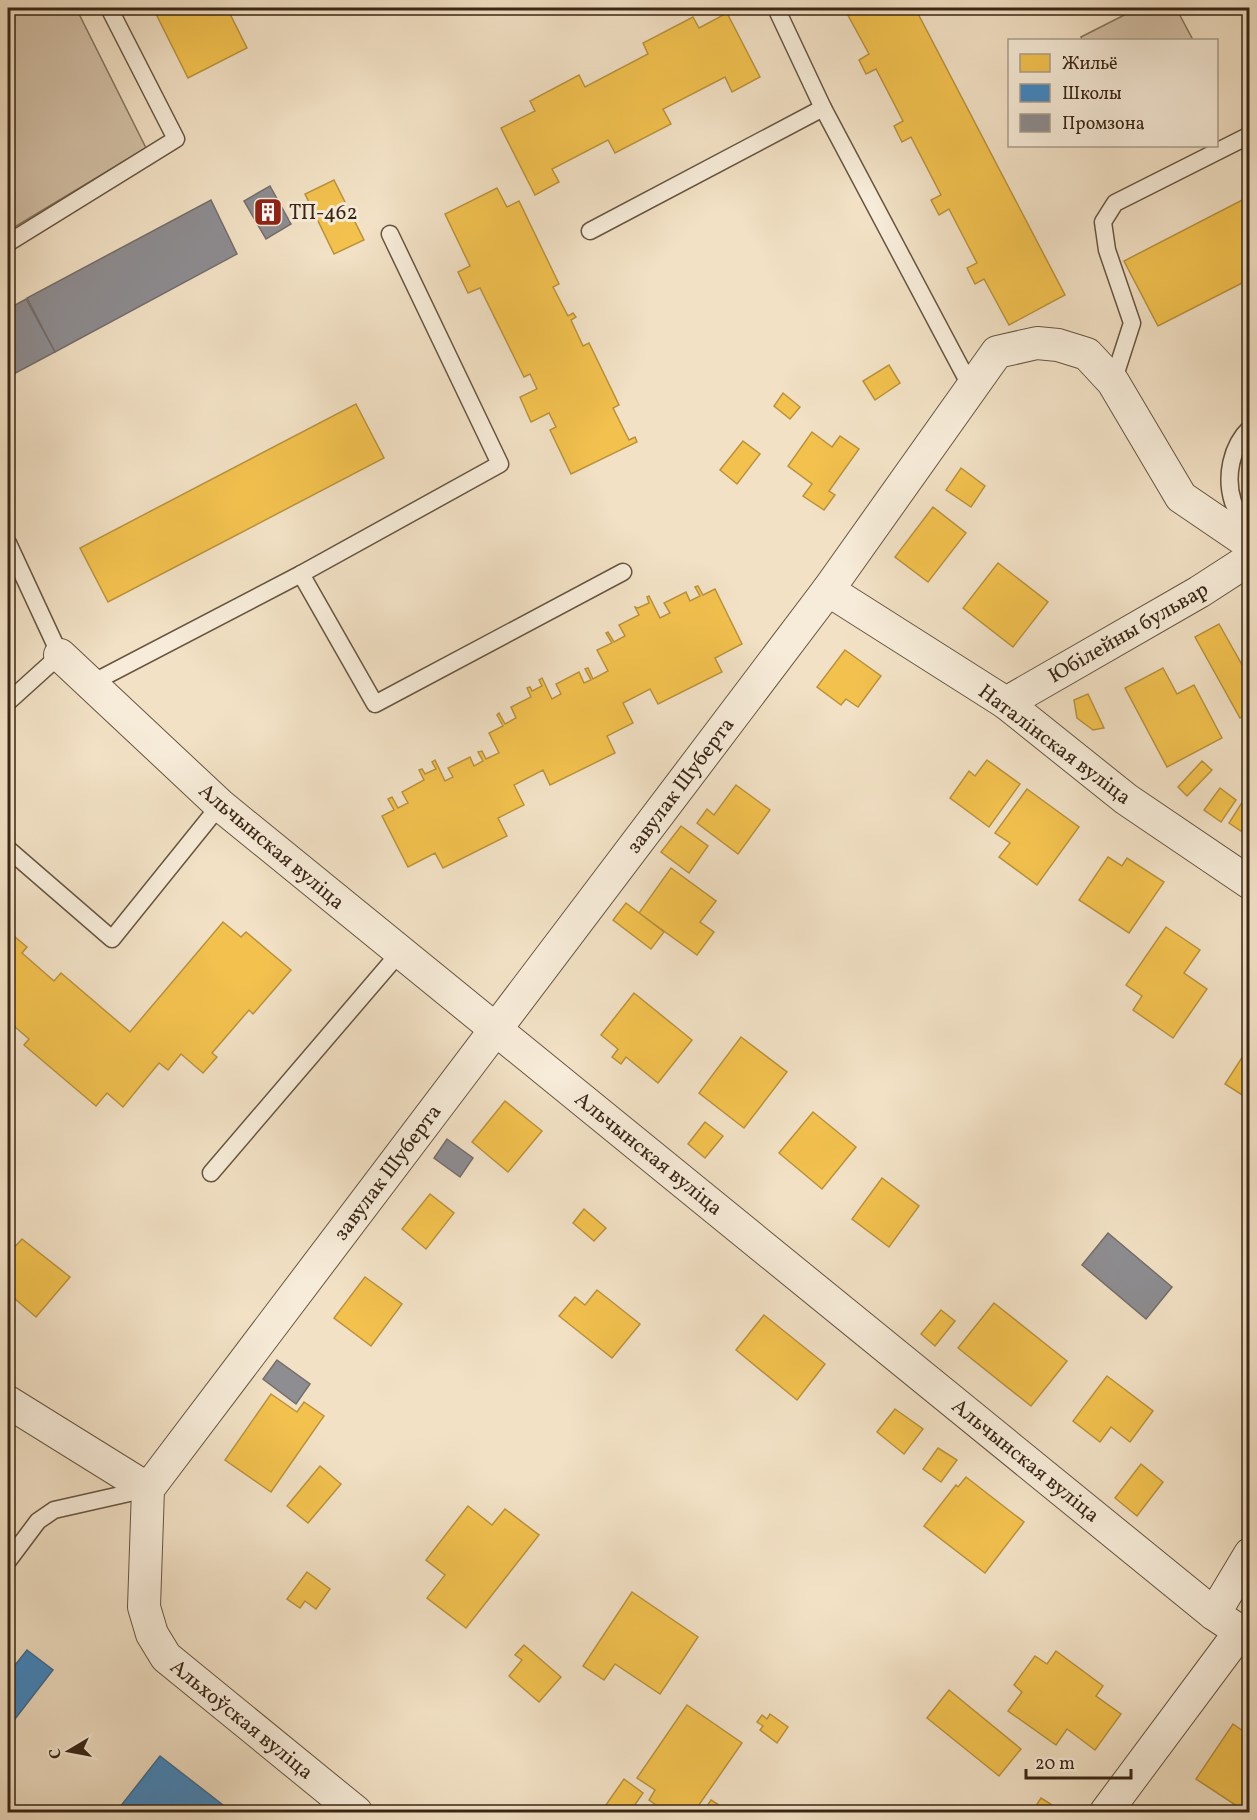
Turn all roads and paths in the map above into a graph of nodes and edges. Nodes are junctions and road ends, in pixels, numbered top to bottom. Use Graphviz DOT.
graph roads {
  1 [pos="109,8"];
  2 [pos="776,8"];
  3 [pos="823,108"];
  4 [pos="1250,135"];
  5 [pos="590,231"];
  6 [pos="390,234"];
  7 [pos="8,243"];
  8 [pos="1113,382"];
  9 [pos="971,387"];
  10 [pos="1250,428"];
  11 [pos="1250,531"];
  12 [pos="8,543"];
  13 [pos="1250,543"];
  14 [pos="1250,559"];
  15 [pos="623,572"];
  16 [pos="301,574"];
  17 [pos="828,590"];
  18 [pos="60,655"];
  19 [pos="90,684"];
  20 [pos="8,702"];
  21 [pos="1006,703"];
  22 [pos="220,806"];
  23 [pos="8,849"];
  24 [pos="1250,883"];
  25 [pos="401,951"];
  26 [pos="496,1028"];
  27 [pos="211,1173"];
  28 [pos="8,1402"];
  29 [pos="148,1489"];
  30 [pos="1250,1554"];
  31 [pos="8,1561"];
  32 [pos="1214,1614"];
  33 [pos="1245,1635"];
  34 [pos="356,1812"];
  35 [pos="1106,1812"];
  1 -- 7 [label="lane"];
  2 -- 3 [label="lane"];
  3 -- 5 [label="lane"];
  3 -- 9 [label="lane"];
  4 -- 8 [label="lane"];
  6 -- 16 [label="lane"];
  8 -- 9 [label="street, завулак Шуберта"];
  8 -- 13 [label="street, завулак Шуберта"];
  9 -- 17 [label="street, завулак Шуберта"];
  10 -- 11 [label="lane"];
  12 -- 18 [label="lane"];
  14 -- 21 [label="street, Юбілейны бульвар"];
  15 -- 16 [label="lane"];
  16 -- 19 [label="lane"];
  17 -- 21 [label="street, Наталінская вуліца"];
  17 -- 26 [label="street, завулак Шуберта"];
  18 -- 19 [label="street, Альчынская вуліца"];
  18 -- 20 [label="lane"];
  19 -- 22 [label="street, Альчынская вуліца"];
  21 -- 24 [label="street, Наталінская вуліца"];
  22 -- 23 [label="lane"];
  22 -- 25 [label="street, Альчынская вуліца"];
  25 -- 26 [label="street, Альчынская вуліца"];
  25 -- 27 [label="lane"];
  26 -- 29 [label="street, завулак Шуберта"];
  26 -- 32 [label="street, Альчынская вуліца"];
  28 -- 29 [label="street"];
  29 -- 31 [label="lane"];
  29 -- 34 [label="street, Альхоўская вуліца"];
  30 -- 32 [label="street"];
  32 -- 33 [label="street, Альчынская вуліца"];
  33 -- 35 [label="street"];
}
